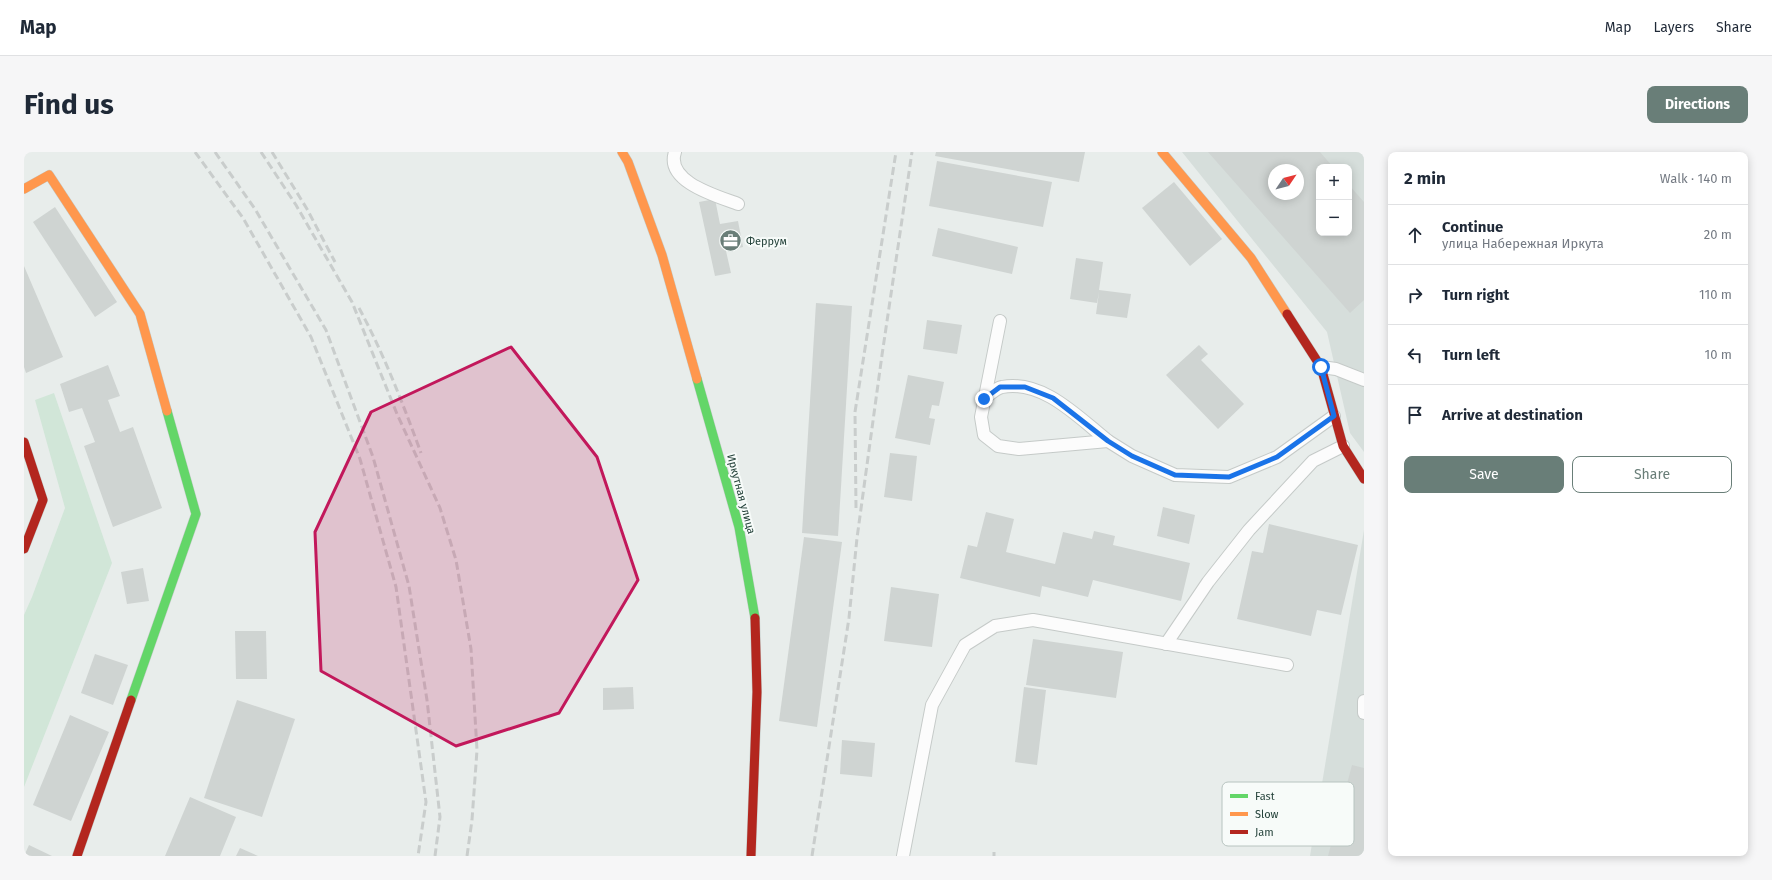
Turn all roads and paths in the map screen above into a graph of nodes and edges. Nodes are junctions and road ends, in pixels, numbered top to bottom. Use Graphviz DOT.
graph roads {
  1 [pos="622,152"];
  2 [pos="675,152"];
  3 [pos="1162,152"];
  4 [pos="24,189"];
  5 [pos="738,204"];
  6 [pos="1000,321"];
  7 [pos="1321,367"];
  8 [pos="1364,380"];
  9 [pos="984,399"];
  10 [pos="1334,416"];
  11 [pos="1108,441"];
  12 [pos="24,444"];
  13 [pos="1343,446"];
  14 [pos="1364,479"];
  15 [pos="24,549"];
  16 [pos="1166,644"];
  17 [pos="1287,665"];
  18 [pos="1364,701"];
  19 [pos="1364,713"];
  20 [pos="77,856"];
  21 [pos="751,856"];
  22 [pos="903,856"];
  1 -- 21 [label="street, Иркутная улица"];
  2 -- 5 [label="lane"];
  3 -- 7 [label="street"];
  4 -- 20 [label="street"];
  6 -- 9 [label="lane"];
  7 -- 8 [label="lane"];
  7 -- 10 [label="street"];
  9 -- 11 [label="lane"];
  9 -- 11 [label="lane"];
  10 -- 11 [label="lane"];
  10 -- 13 [label="street"];
  12 -- 15 [label="street"];
  13 -- 14 [label="street"];
  13 -- 16 [label="lane"];
  16 -- 17 [label="lane"];
  16 -- 22 [label="lane"];
  18 -- 19 [label="lane"];
}
